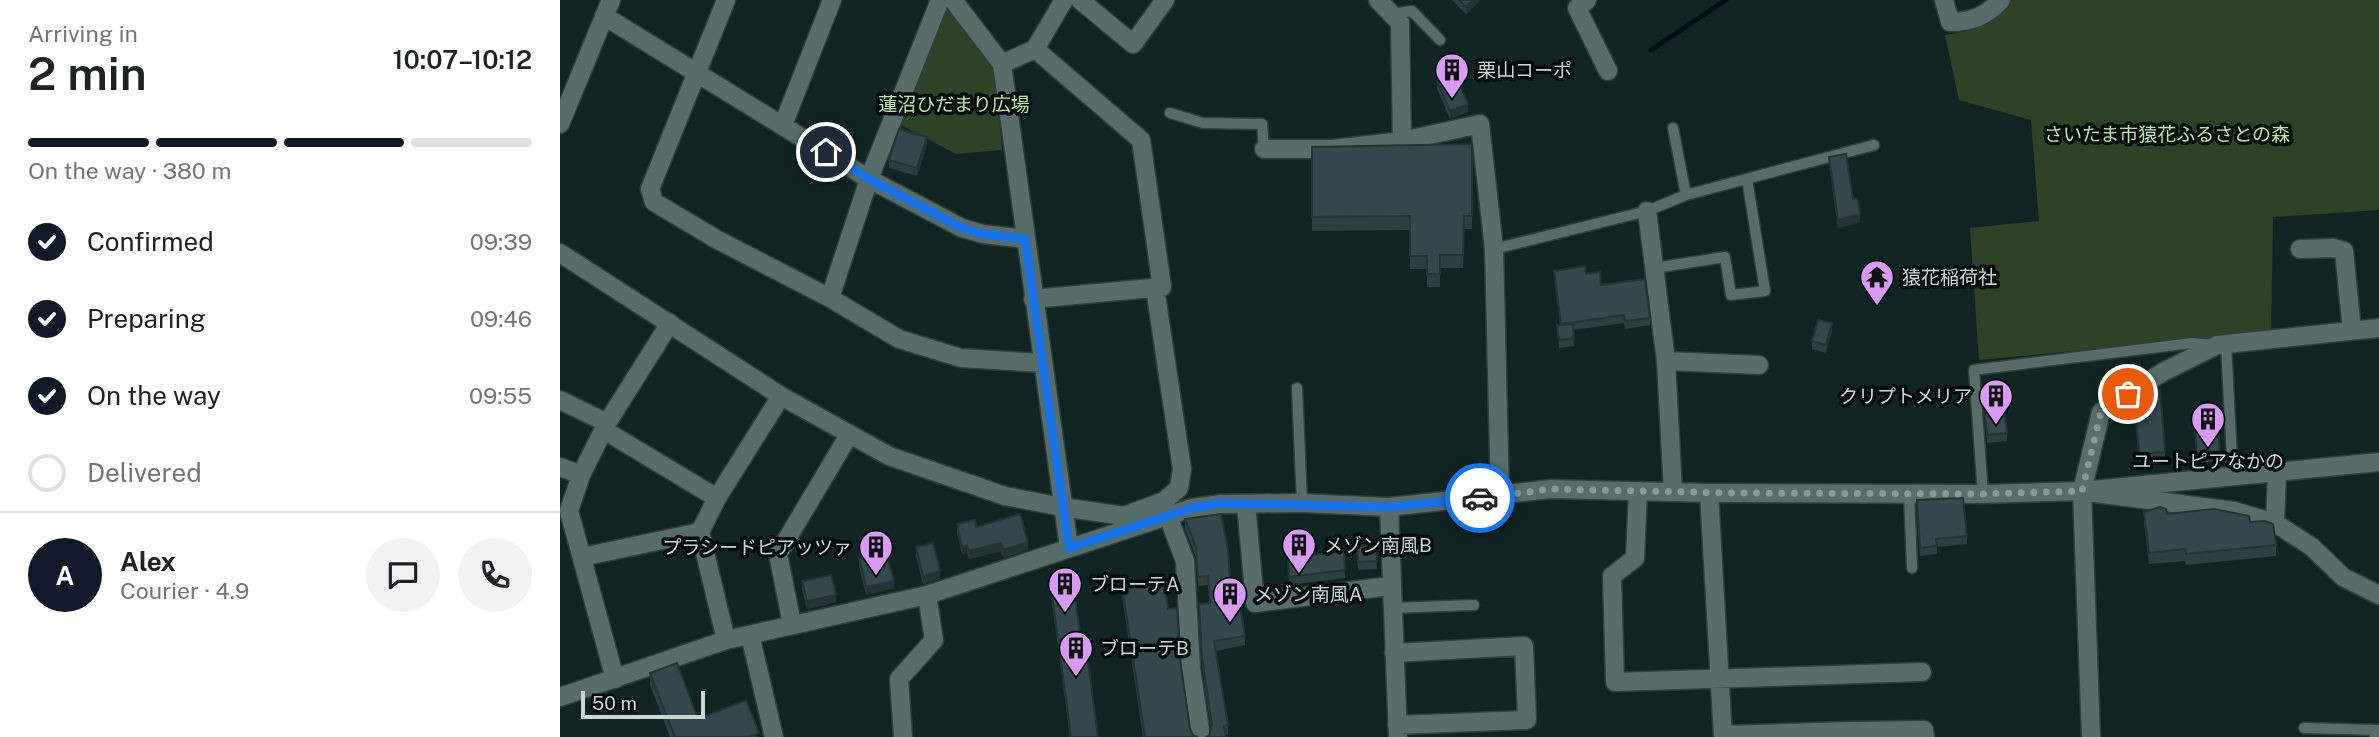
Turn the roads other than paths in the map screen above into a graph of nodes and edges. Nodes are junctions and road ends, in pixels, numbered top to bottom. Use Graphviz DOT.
graph roads {
  1 [pos="726,0"];
  2 [pos="832,0"];
  3 [pos="940,0"];
  4 [pos="953,0"];
  5 [pos="1064,0"];
  6 [pos="1080,0"];
  7 [pos="1165,0"];
  8 [pos="1378,0"];
  9 [pos="1944,0"];
  10 [pos="2001,0"];
  11 [pos="1578,3"];
  12 [pos="608,8"];
  13 [pos="1392,14"];
  14 [pos="1440,40"];
  15 [pos="1035,49"];
  16 [pos="1002,64"];
  17 [pos="698,71"];
  18 [pos="1608,71"];
  19 [pos="566,93"];
  20 [pos="1170,113"];
  21 [pos="560,124"];
  22 [pos="783,125"];
  23 [pos="1673,128"];
  24 [pos="1402,141"];
  25 [pos="1874,145"];
  26 [pos="1264,149"];
  27 [pos="869,179"];
  28 [pos="1746,179"];
  29 [pos="1686,195"];
  30 [pos="1647,211"];
  31 [pos="1025,239"];
  32 [pos="1494,249"];
  33 [pos="2300,249"];
  34 [pos="560,253"];
  35 [pos="1654,268"];
  36 [pos="1155,288"];
  37 [pos="830,298"];
  38 [pos="1033,299"];
  39 [pos="670,323"];
  40 [pos="2379,328"];
  41 [pos="2352,331"];
  42 [pos="2221,345"];
  43 [pos="1666,361"];
  44 [pos="1042,363"];
  45 [pos="1759,365"];
  46 [pos="1297,388"];
  47 [pos="781,396"];
  48 [pos="560,400"];
  49 [pos="605,427"];
  50 [pos="849,435"];
  51 [pos="2379,462"];
  52 [pos="560,467"];
  53 [pos="2277,473"];
  54 [pos="581,475"];
  55 [pos="2234,478"];
  56 [pos="1638,491"];
  57 [pos="2082,491"];
  58 [pos="1673,492"];
  59 [pos="1709,493"];
  60 [pos="1909,493"];
  61 [pos="1983,494"];
  62 [pos="1500,496"];
  63 [pos="717,498"];
  64 [pos="1302,503"];
  65 [pos="1246,504"];
  66 [pos="1062,507"];
  67 [pos="1389,507"];
  68 [pos="564,511"];
  69 [pos="1168,516"];
  70 [pos="2275,523"];
  71 [pos="699,532"];
  72 [pos="1069,548"];
  73 [pos="582,557"];
  74 [pos="1912,568"];
  75 [pos="1390,586"];
  76 [pos="928,595"];
  77 [pos="2379,595"];
  78 [pos="1474,605"];
  79 [pos="1391,608"];
  80 [pos="792,624"];
  81 [pos="750,635"];
  82 [pos="726,640"];
  83 [pos="1394,653"];
  84 [pos="1922,672"];
  85 [pos="615,679"];
  86 [pos="1719,680"];
  87 [pos="560,697"];
  88 [pos="2304,728"];
  89 [pos="2379,730"];
  90 [pos="1397,731"];
  91 [pos="1849,734"];
  92 [pos="1723,736"];
  93 [pos="774,737"];
  94 [pos="903,737"];
  95 [pos="1201,737"];
  96 [pos="1925,737"];
  97 [pos="2091,737"];
  1 -- 17 [label="street"];
  2 -- 22 [label="street"];
  3 -- 27 [label="street"];
  4 -- 16 [label="street"];
  5 -- 15 [label="street"];
  6 -- 7 [label="street"];
  8 -- 13 [label="street"];
  9 -- 10 [label="street"];
  11 -- 18 [label="street"];
  12 -- 17 [label="street"];
  12 -- 19 [label="street"];
  13 -- 14 [label="lane"];
  13 -- 24 [label="street"];
  15 -- 16 [label="street"];
  15 -- 36 [label="street"];
  16 -- 31 [label="street"];
  17 -- 22 [label="street"];
  17 -- 37 [label="street"];
  19 -- 21 [label="street"];
  20 -- 26 [label="lane"];
  22 -- 27 [label="street"];
  23 -- 29 [label="lane"];
  24 -- 26 [label="street"];
  24 -- 32 [label="street"];
  25 -- 28 [label="lane"];
  27 -- 31 [label="street"];
  27 -- 37 [label="street"];
  28 -- 29 [label="lane"];
  28 -- 35 [label="lane"];
  29 -- 30 [label="lane"];
  30 -- 32 [label="lane"];
  30 -- 35 [label="street"];
  31 -- 38 [label="street"];
  32 -- 62 [label="street"];
  33 -- 41 [label="street"];
  34 -- 39 [label="street"];
  35 -- 43 [label="street"];
  36 -- 38 [label="street"];
  36 -- 66 [label="street"];
  37 -- 44 [label="street"];
  38 -- 44 [label="street"];
  39 -- 47 [label="street"];
  39 -- 49 [label="street"];
  40 -- 41 [label="street"];
  41 -- 42 [label="street"];
  42 -- 55 [label="lane"];
  42 -- 57 [label="street"];
  42 -- 61 [label="lane"];
  43 -- 45 [label="street"];
  43 -- 58 [label="street"];
  44 -- 66 [label="street"];
  46 -- 64 [label="lane"];
  47 -- 50 [label="street"];
  47 -- 63 [label="street"];
  48 -- 49 [label="street"];
  49 -- 54 [label="street"];
  49 -- 63 [label="street"];
  50 -- 66 [label="street"];
  50 -- 80 [label="street"];
  51 -- 53 [label="street"];
  52 -- 54 [label="street"];
  53 -- 55 [label="street"];
  53 -- 70 [label="street"];
  54 -- 68 [label="street"];
  55 -- 57 [label="street"];
  56 -- 58 [label="street"];
  56 -- 62 [label="street"];
  56 -- 86 [label="street"];
  57 -- 61 [label="street"];
  57 -- 70 [label="street"];
  57 -- 97 [label="street"];
  58 -- 59 [label="street"];
  59 -- 60 [label="street"];
  59 -- 86 [label="street"];
  60 -- 61 [label="street"];
  60 -- 74 [label="lane"];
  62 -- 67 [label="street"];
  63 -- 71 [label="street"];
  64 -- 65 [label="street"];
  64 -- 67 [label="street"];
  65 -- 69 [label="street"];
  65 -- 75 [label="street"];
  66 -- 72 [label="street"];
  67 -- 75 [label="street"];
  68 -- 73 [label="street"];
  69 -- 72 [label="street"];
  69 -- 95 [label="street"];
  70 -- 77 [label="street"];
  71 -- 73 [label="street"];
  71 -- 82 [label="street"];
  72 -- 76 [label="street"];
  73 -- 85 [label="street"];
  75 -- 79 [label="street"];
  76 -- 80 [label="street"];
  76 -- 94 [label="street"];
  78 -- 79 [label="lane"];
  79 -- 83 [label="street"];
  80 -- 81 [label="street"];
  81 -- 82 [label="street"];
  81 -- 93 [label="street"];
  82 -- 85 [label="street"];
  83 -- 90 [label="street"];
  83 -- 90 [label="street"];
  84 -- 86 [label="street"];
  85 -- 87 [label="street"];
  86 -- 92 [label="street"];
  88 -- 89 [label="lane"];
  91 -- 92 [label="street"];
  91 -- 96 [label="street"];
}
